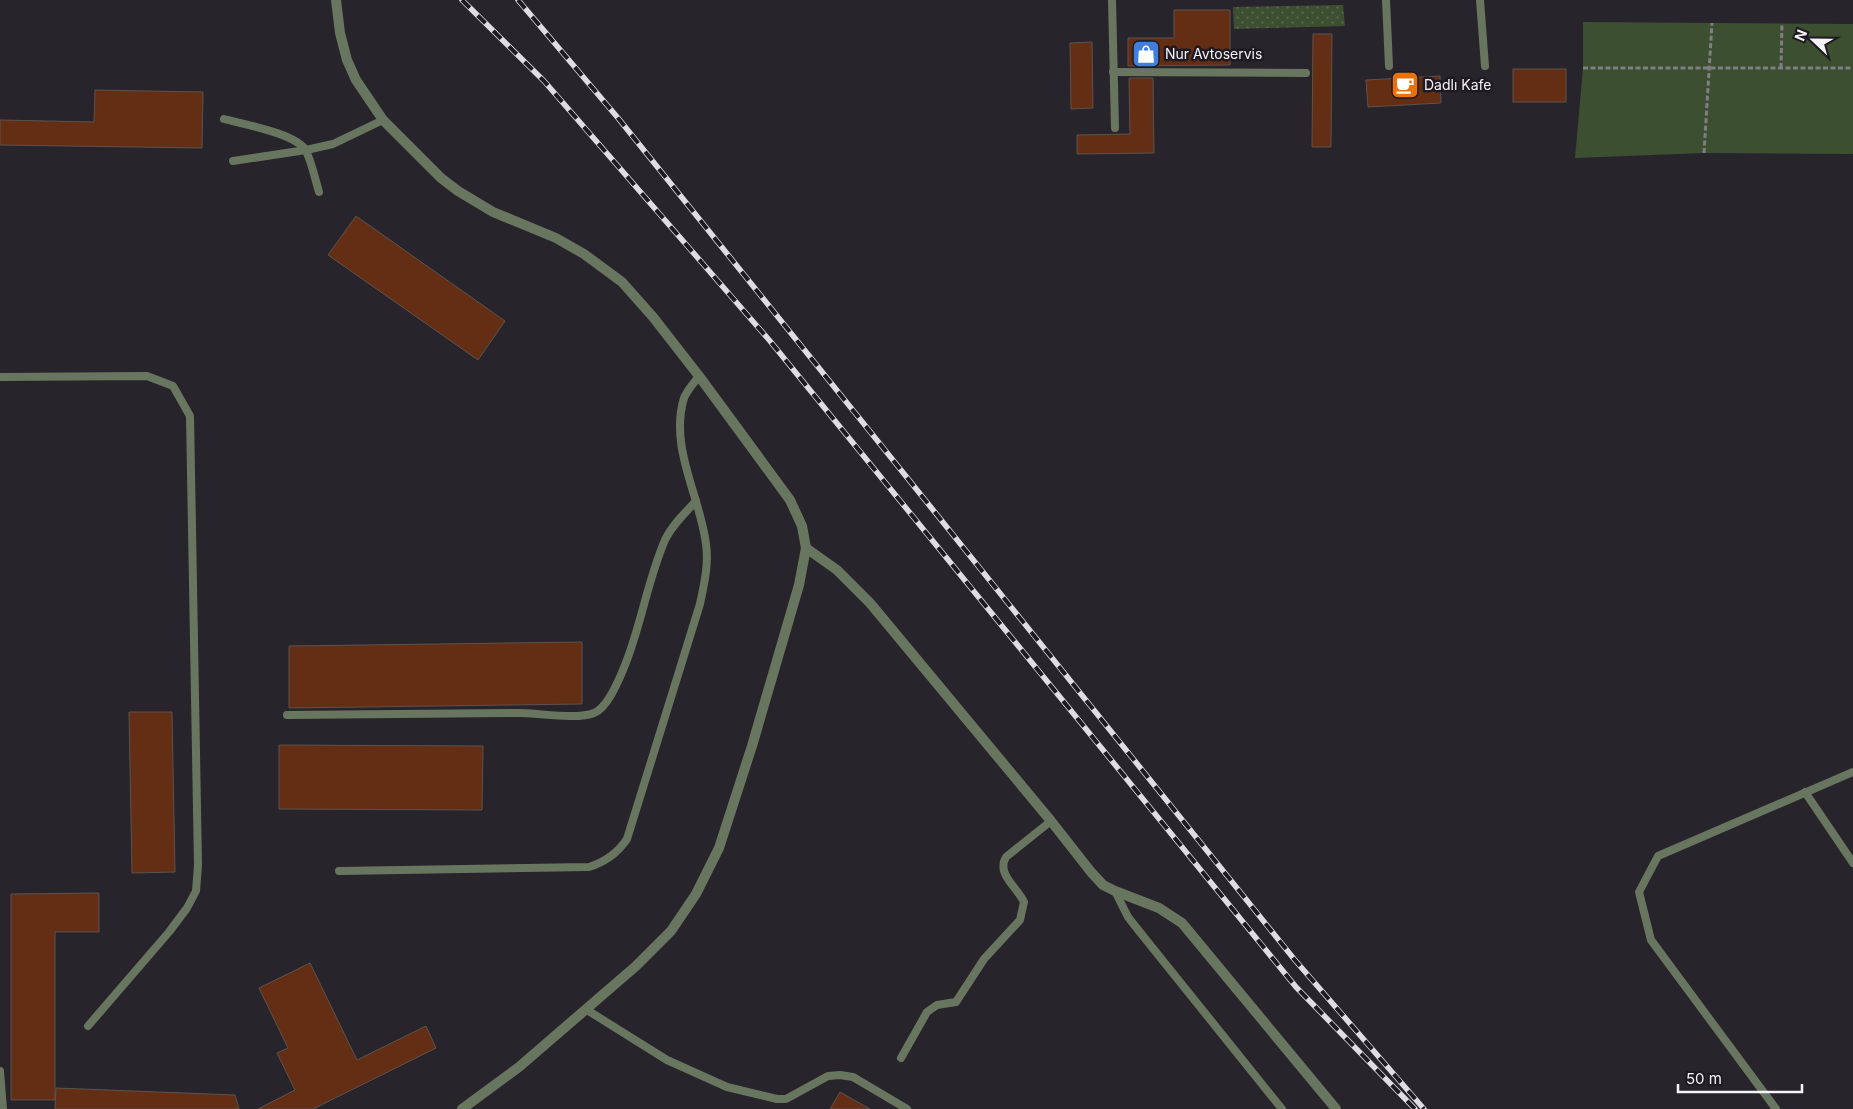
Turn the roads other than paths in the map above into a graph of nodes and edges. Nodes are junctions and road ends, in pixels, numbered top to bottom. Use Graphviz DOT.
graph roads {
  1 [pos="336,0"];
  2 [pos="1112,0"];
  3 [pos="1386,0"];
  4 [pos="1480,0"];
  5 [pos="1389,66"];
  6 [pos="1485,66"];
  7 [pos="1113,72"];
  8 [pos="1306,73"];
  9 [pos="224,119"];
  10 [pos="382,120"];
  11 [pos="1115,128"];
  12 [pos="306,150"];
  13 [pos="233,161"];
  14 [pos="319,192"];
  15 [pos="699,376"];
  16 [pos="0,378"];
  17 [pos="696,501"];
  18 [pos="806,548"];
  19 [pos="287,715"];
  20 [pos="1853,772"];
  21 [pos="1805,792"];
  22 [pos="1051,821"];
  23 [pos="1853,863"];
  24 [pos="339,871"];
  25 [pos="1115,891"];
  26 [pos="587,1010"];
  27 [pos="88,1026"];
  28 [pos="901,1058"];
  29 [pos="0,1071"];
  30 [pos="3,1109"];
  31 [pos="462,1109"];
  32 [pos="907,1109"];
  33 [pos="1282,1109"];
  34 [pos="1336,1109"];
  35 [pos="1776,1109"];
  1 -- 10 [label="street"];
  2 -- 7 [label="lane"];
  3 -- 5 [label="lane"];
  4 -- 6 [label="lane"];
  7 -- 8 [label="lane"];
  7 -- 11 [label="lane"];
  9 -- 12 [label="lane"];
  10 -- 12 [label="lane"];
  10 -- 15 [label="street"];
  12 -- 13 [label="lane"];
  12 -- 14 [label="lane"];
  15 -- 17 [label="lane"];
  15 -- 18 [label="street"];
  16 -- 27 [label="lane"];
  17 -- 19 [label="lane"];
  17 -- 24 [label="lane"];
  18 -- 22 [label="street"];
  18 -- 26 [label="street"];
  20 -- 21 [label="lane"];
  21 -- 23 [label="lane"];
  21 -- 35 [label="lane"];
  22 -- 25 [label="street"];
  22 -- 28 [label="lane"];
  25 -- 33 [label="lane"];
  25 -- 34 [label="street"];
  26 -- 31 [label="street"];
  26 -- 32 [label="lane"];
  29 -- 30 [label="lane"];
}
